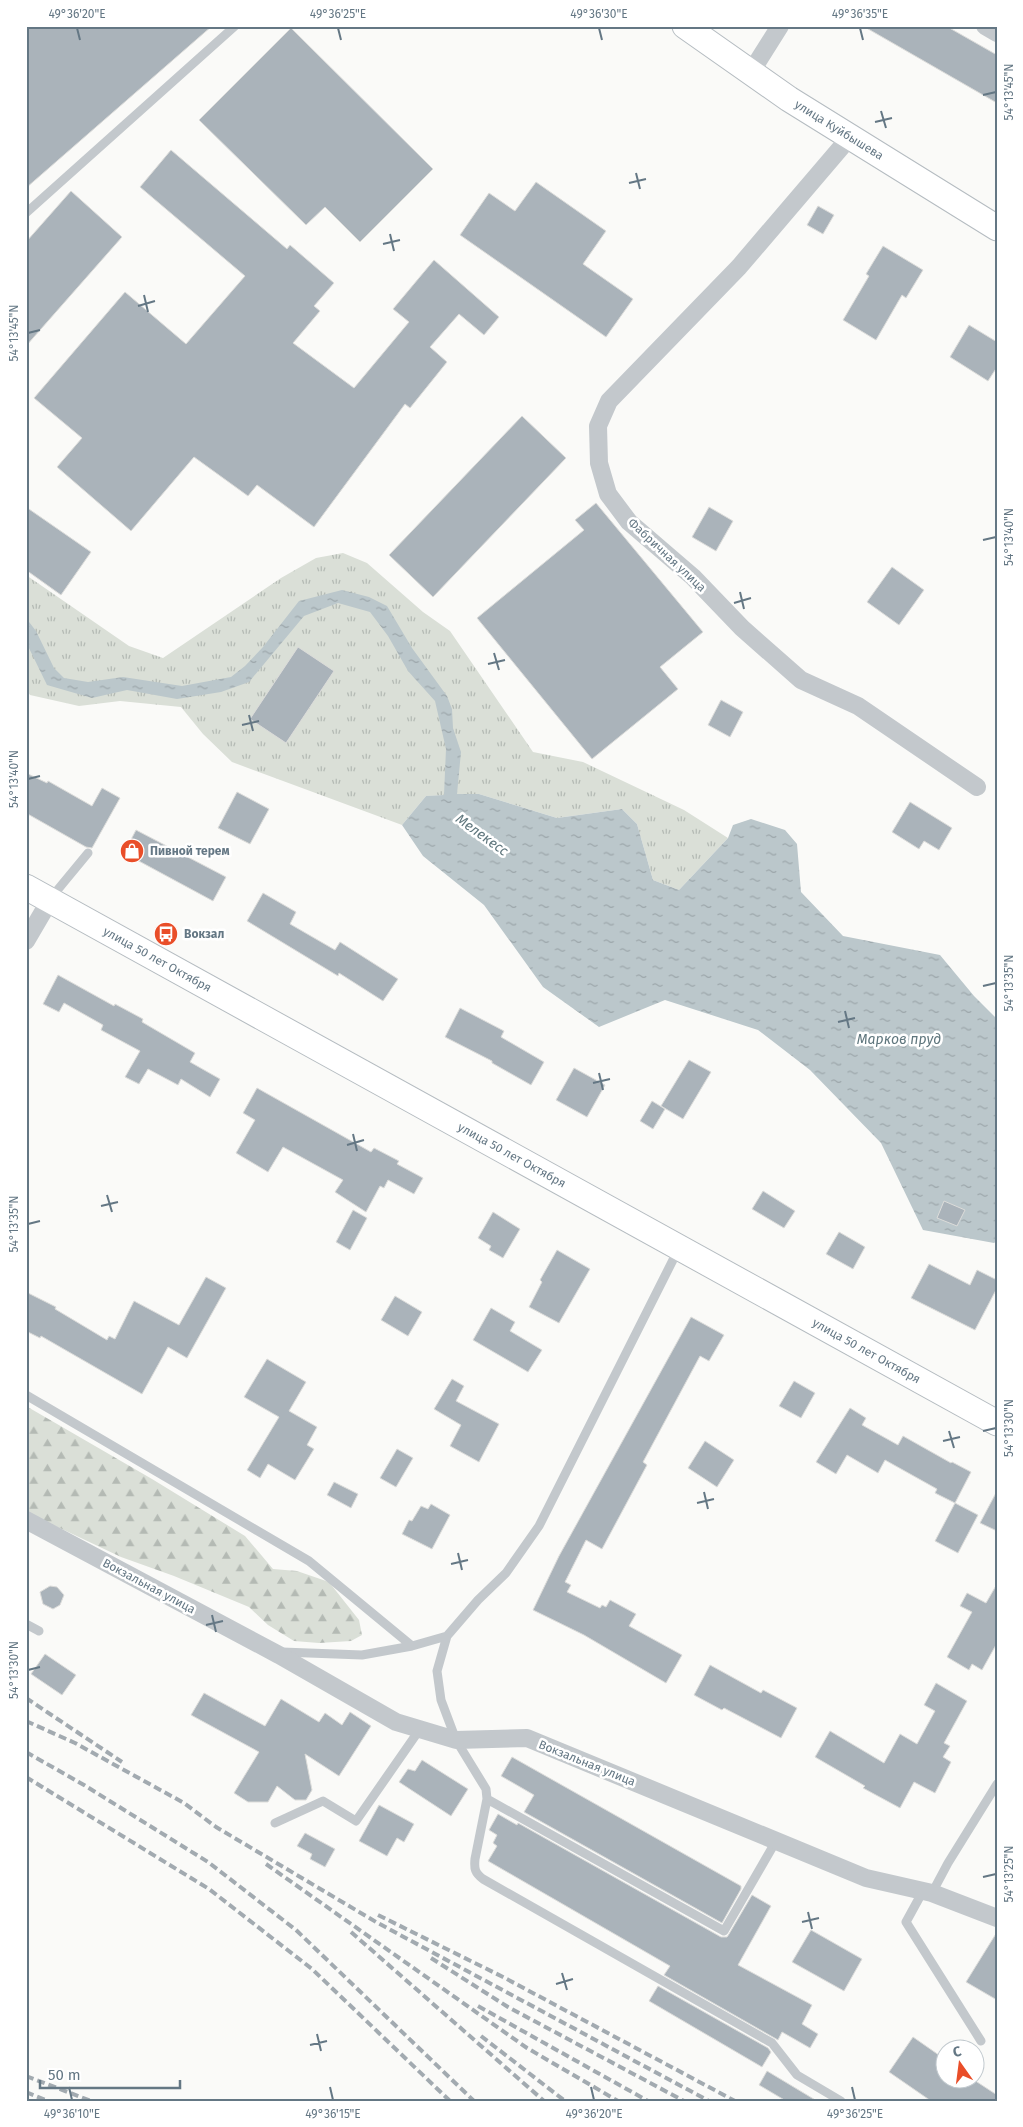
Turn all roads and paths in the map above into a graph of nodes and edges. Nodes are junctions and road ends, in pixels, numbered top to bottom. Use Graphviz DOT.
graph roads {
  1 [pos="235,26"];
  2 [pos="685,26"];
  3 [pos="780,26"];
  4 [pos="985,26"];
  5 [pos="997,33"];
  6 [pos="751,72"];
  7 [pos="850,137"];
  8 [pos="26,213"];
  9 [pos="997,228"];
  10 [pos="977,787"];
  11 [pos="88,853"];
  12 [pos="26,887"];
  13 [pos="50,900"];
  14 [pos="26,941"];
  15 [pos="679,1248"];
  16 [pos="26,1395"];
  17 [pos="997,1424"];
  18 [pos="26,1520"];
  19 [pos="26,1624"];
  20 [pos="39,1631"];
  21 [pos="447,1636"];
  22 [pos="412,1646"];
  23 [pos="272,1652"];
  24 [pos="420,1729"];
  25 [pos="456,1740"];
  26 [pos="997,1784"];
  27 [pos="487,1799"];
  28 [pos="275,1823"];
  29 [pos="776,1841"];
  30 [pos="927,1892"];
  31 [pos="997,1918"];
  32 [pos="980,2040"];
  33 [pos="841,2101"];
  1 -- 8 [label="lane"];
  2 -- 6 [label="main road, улица Куйбышева"];
  3 -- 6 [label="street"];
  4 -- 5 [label="street"];
  6 -- 7 [label="main road, улица Куйбышева"];
  7 -- 9 [label="main road, улица Куйбышева"];
  7 -- 10 [label="street, Фабричная улица"];
  11 -- 13 [label="lane"];
  12 -- 13 [label="main road, улица 50 лет Октября"];
  13 -- 14 [label="street"];
  13 -- 15 [label="main road, улица 50 лет Октября"];
  15 -- 17 [label="main road, улица 50 лет Октября"];
  15 -- 21 [label="lane"];
  16 -- 22 [label="lane"];
  18 -- 23 [label="street, Вокзальная улица"];
  19 -- 20 [label="lane"];
  21 -- 22 [label="lane"];
  21 -- 25 [label="lane"];
  22 -- 23 [label="lane"];
  23 -- 24 [label="street, Вокзальная улица"];
  24 -- 25 [label="street, Вокзальная улица"];
  24 -- 28 [label="lane"];
  25 -- 27 [label="lane"];
  25 -- 29 [label="street, Вокзальная улица"];
  26 -- 30 [label="lane"];
  27 -- 29 [label="lane"];
  27 -- 33 [label="lane"];
  29 -- 30 [label="street, Вокзальная улица"];
  30 -- 31 [label="street, Вокзальная улица"];
  30 -- 32 [label="lane"];
}
